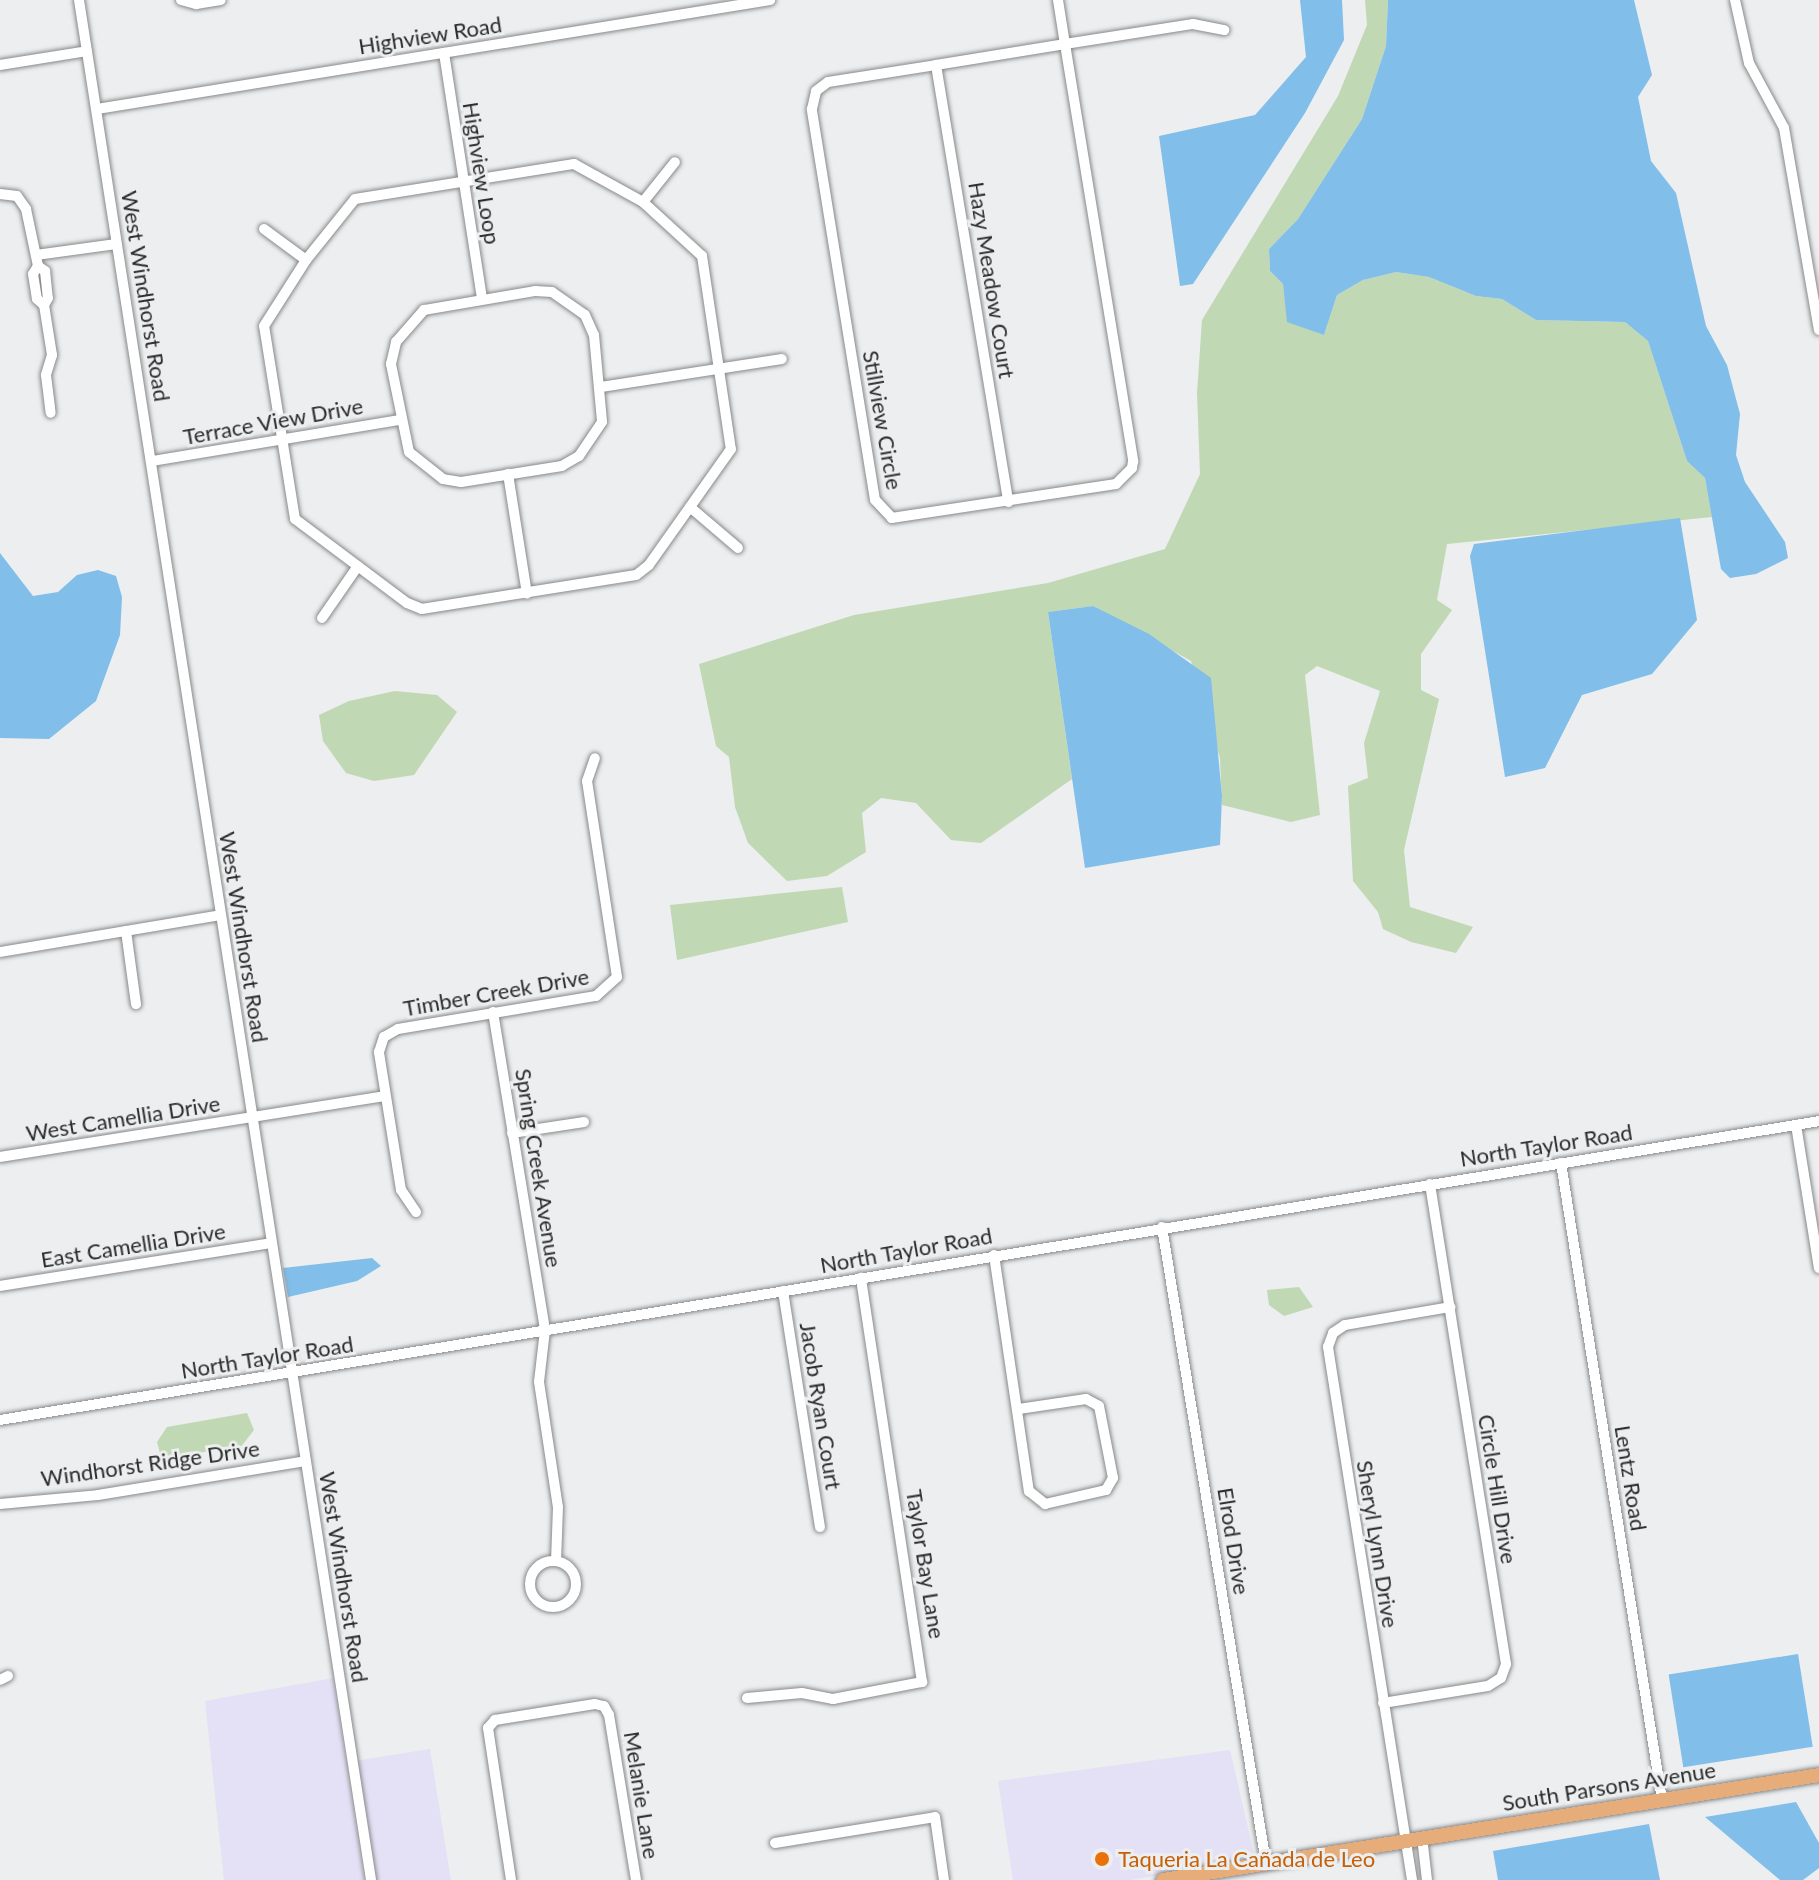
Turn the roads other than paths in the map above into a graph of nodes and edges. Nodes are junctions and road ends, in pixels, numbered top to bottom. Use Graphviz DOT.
graph roads {
  1 [pos="79,0"];
  2 [pos="181,0"];
  3 [pos="221,0"];
  4 [pos="768,0"];
  5 [pos="1058,0"];
  6 [pos="1735,0"];
  7 [pos="1224,30"];
  8 [pos="1065,44"];
  9 [pos="87,51"];
  10 [pos="444,53"];
  11 [pos="0,65"];
  12 [pos="936,65"];
  13 [pos="97,109"];
  14 [pos="675,162"];
  15 [pos="463,180"];
  16 [pos="0,194"];
  17 [pos="643,202"];
  18 [pos="264,229"];
  19 [pos="116,244"];
  20 [pos="306,260"];
  21 [pos="37,261"];
  22 [pos="1815,284"];
  23 [pos="482,299"];
  24 [pos="1819,330"];
  25 [pos="782,359"];
  26 [pos="722,368"];
  27 [pos="601,387"];
  28 [pos="51,413"];
  29 [pos="400,420"];
  30 [pos="280,439"];
  31 [pos="152,461"];
  32 [pos="508,474"];
  33 [pos="1008,502"];
  34 [pos="690,507"];
  35 [pos="738,548"];
  36 [pos="358,566"];
  37 [pos="527,594"];
  38 [pos="322,618"];
  39 [pos="595,758"];
  40 [pos="220,915"];
  41 [pos="126,931"];
  42 [pos="0,952"];
  43 [pos="136,1004"];
  44 [pos="493,1012"];
  45 [pos="384,1096"];
  46 [pos="252,1118"];
  47 [pos="1819,1121"];
  48 [pos="584,1122"];
  49 [pos="1796,1125"];
  50 [pos="512,1133"];
  51 [pos="0,1157"];
  52 [pos="1561,1163"];
  53 [pos="1430,1184"];
  54 [pos="416,1212"];
  55 [pos="1162,1227"];
  56 [pos="271,1243"];
  57 [pos="994,1255"];
  58 [pos="1819,1268"];
  59 [pos="861,1278"];
  60 [pos="0,1286"];
  61 [pos="783,1291"];
  62 [pos="1450,1307"];
  63 [pos="545,1330"];
  64 [pos="291,1374"];
  65 [pos="1019,1409"];
  66 [pos="0,1420"];
  67 [pos="305,1461"];
  68 [pos="0,1504"];
  69 [pos="820,1527"];
  70 [pos="556,1561"];
  71 [pos="747,1698"];
  72 [pos="1383,1703"];
  73 [pos="1819,1775"];
  74 [pos="1662,1800"];
  75 [pos="1422,1837"];
  76 [pos="1406,1840"];
  77 [pos="775,1843"];
  78 [pos="1266,1863"];
  79 [pos="371,1880"];
  80 [pos="511,1880"];
  81 [pos="636,1880"];
  82 [pos="944,1880"];
  83 [pos="1163,1880"];
  84 [pos="1412,1880"];
  85 [pos="1427,1880"];
  1 -- 9 [label="street, West Windhorst Road"];
  2 -- 3 [label="street"];
  4 -- 10 [label="street, Highview Road"];
  5 -- 8 [label="street, Stillview Circle"];
  6 -- 22 [label="street"];
  7 -- 8 [label="street"];
  8 -- 12 [label="street, Stillview Circle"];
  8 -- 33 [label="street, Stillview Circle"];
  9 -- 11 [label="street"];
  9 -- 13 [label="street, West Windhorst Road"];
  10 -- 13 [label="street, Highview Road"];
  10 -- 15 [label="street, Highview Loop"];
  12 -- 33 [label="street, Hazy Meadow Court"];
  12 -- 33 [label="street, Stillview Circle"];
  13 -- 19 [label="street, West Windhorst Road"];
  14 -- 17 [label="street"];
  15 -- 17 [label="street"];
  15 -- 20 [label="street"];
  15 -- 23 [label="street, Highview Loop"];
  16 -- 21 [label="street"];
  17 -- 26 [label="street"];
  18 -- 20 [label="street"];
  19 -- 21 [label="street"];
  19 -- 31 [label="street, West Windhorst Road"];
  20 -- 30 [label="street"];
  21 -- 28 [label="street"];
  22 -- 24 [label="street"];
  23 -- 27 [label="street"];
  23 -- 29 [label="street"];
  25 -- 26 [label="street"];
  26 -- 27 [label="street"];
  26 -- 34 [label="street"];
  27 -- 32 [label="street"];
  29 -- 30 [label="street, Terrace View Drive"];
  29 -- 32 [label="street"];
  30 -- 31 [label="street, Terrace View Drive"];
  30 -- 36 [label="street"];
  31 -- 40 [label="street, West Windhorst Road"];
  32 -- 37 [label="street"];
  34 -- 35 [label="street"];
  34 -- 37 [label="street"];
  36 -- 37 [label="street"];
  36 -- 38 [label="street"];
  39 -- 44 [label="street, Timber Creek Drive"];
  40 -- 41 [label="street"];
  40 -- 46 [label="street, West Windhorst Road"];
  41 -- 42 [label="street"];
  41 -- 43 [label="street"];
  44 -- 45 [label="street, Timber Creek Drive"];
  44 -- 50 [label="street, Spring Creek Avenue"];
  45 -- 46 [label="street, West Camellia Drive"];
  45 -- 54 [label="street, Timber Creek Drive"];
  46 -- 51 [label="street, West Camellia Drive"];
  46 -- 56 [label="street, West Windhorst Road"];
  47 -- 49 [label="street, North Taylor Road"];
  48 -- 50 [label="street"];
  49 -- 52 [label="street, North Taylor Road"];
  49 -- 58 [label="street"];
  50 -- 63 [label="street, Spring Creek Avenue"];
  52 -- 53 [label="street, North Taylor Road"];
  52 -- 74 [label="street, Lentz Road"];
  53 -- 55 [label="street, North Taylor Road"];
  53 -- 62 [label="street, Circle Hill Drive"];
  55 -- 57 [label="street, North Taylor Road"];
  55 -- 78 [label="street, Elrod Drive"];
  56 -- 60 [label="street, East Camellia Drive"];
  56 -- 64 [label="street, West Windhorst Road"];
  57 -- 59 [label="street, North Taylor Road"];
  57 -- 65 [label="street"];
  59 -- 61 [label="street, North Taylor Road"];
  59 -- 71 [label="street, Taylor Bay Lane"];
  61 -- 63 [label="street, North Taylor Road"];
  61 -- 69 [label="street, Jacob Ryan Court"];
  62 -- 72 [label="street, Sheryl Lynn Drive"];
  62 -- 72 [label="street, Circle Hill Drive"];
  63 -- 64 [label="street, North Taylor Road"];
  63 -- 70 [label="street, Spring Creek Avenue"];
  64 -- 66 [label="street, North Taylor Road"];
  64 -- 67 [label="street, West Windhorst Road"];
  65 -- 65 [label="street"];
  67 -- 68 [label="street, Windhorst Ridge Drive"];
  67 -- 79 [label="street, West Windhorst Road"];
  70 -- 70 [label="street"];
  72 -- 76 [label="street, Sheryl Lynn Drive"];
  73 -- 74 [label="main road, South Parsons Avenue"];
  74 -- 75 [label="main road, South Parsons Avenue"];
  75 -- 76 [label="main road, South Parsons Avenue"];
  75 -- 85 [label="street"];
  76 -- 78 [label="main road, South Parsons Avenue"];
  76 -- 84 [label="street, Sheryl Lynn Drive"];
  77 -- 82 [label="street"];
  78 -- 83 [label="main road, South Parsons Avenue"];
  80 -- 81 [label="street, Melanie Lane"];
}
